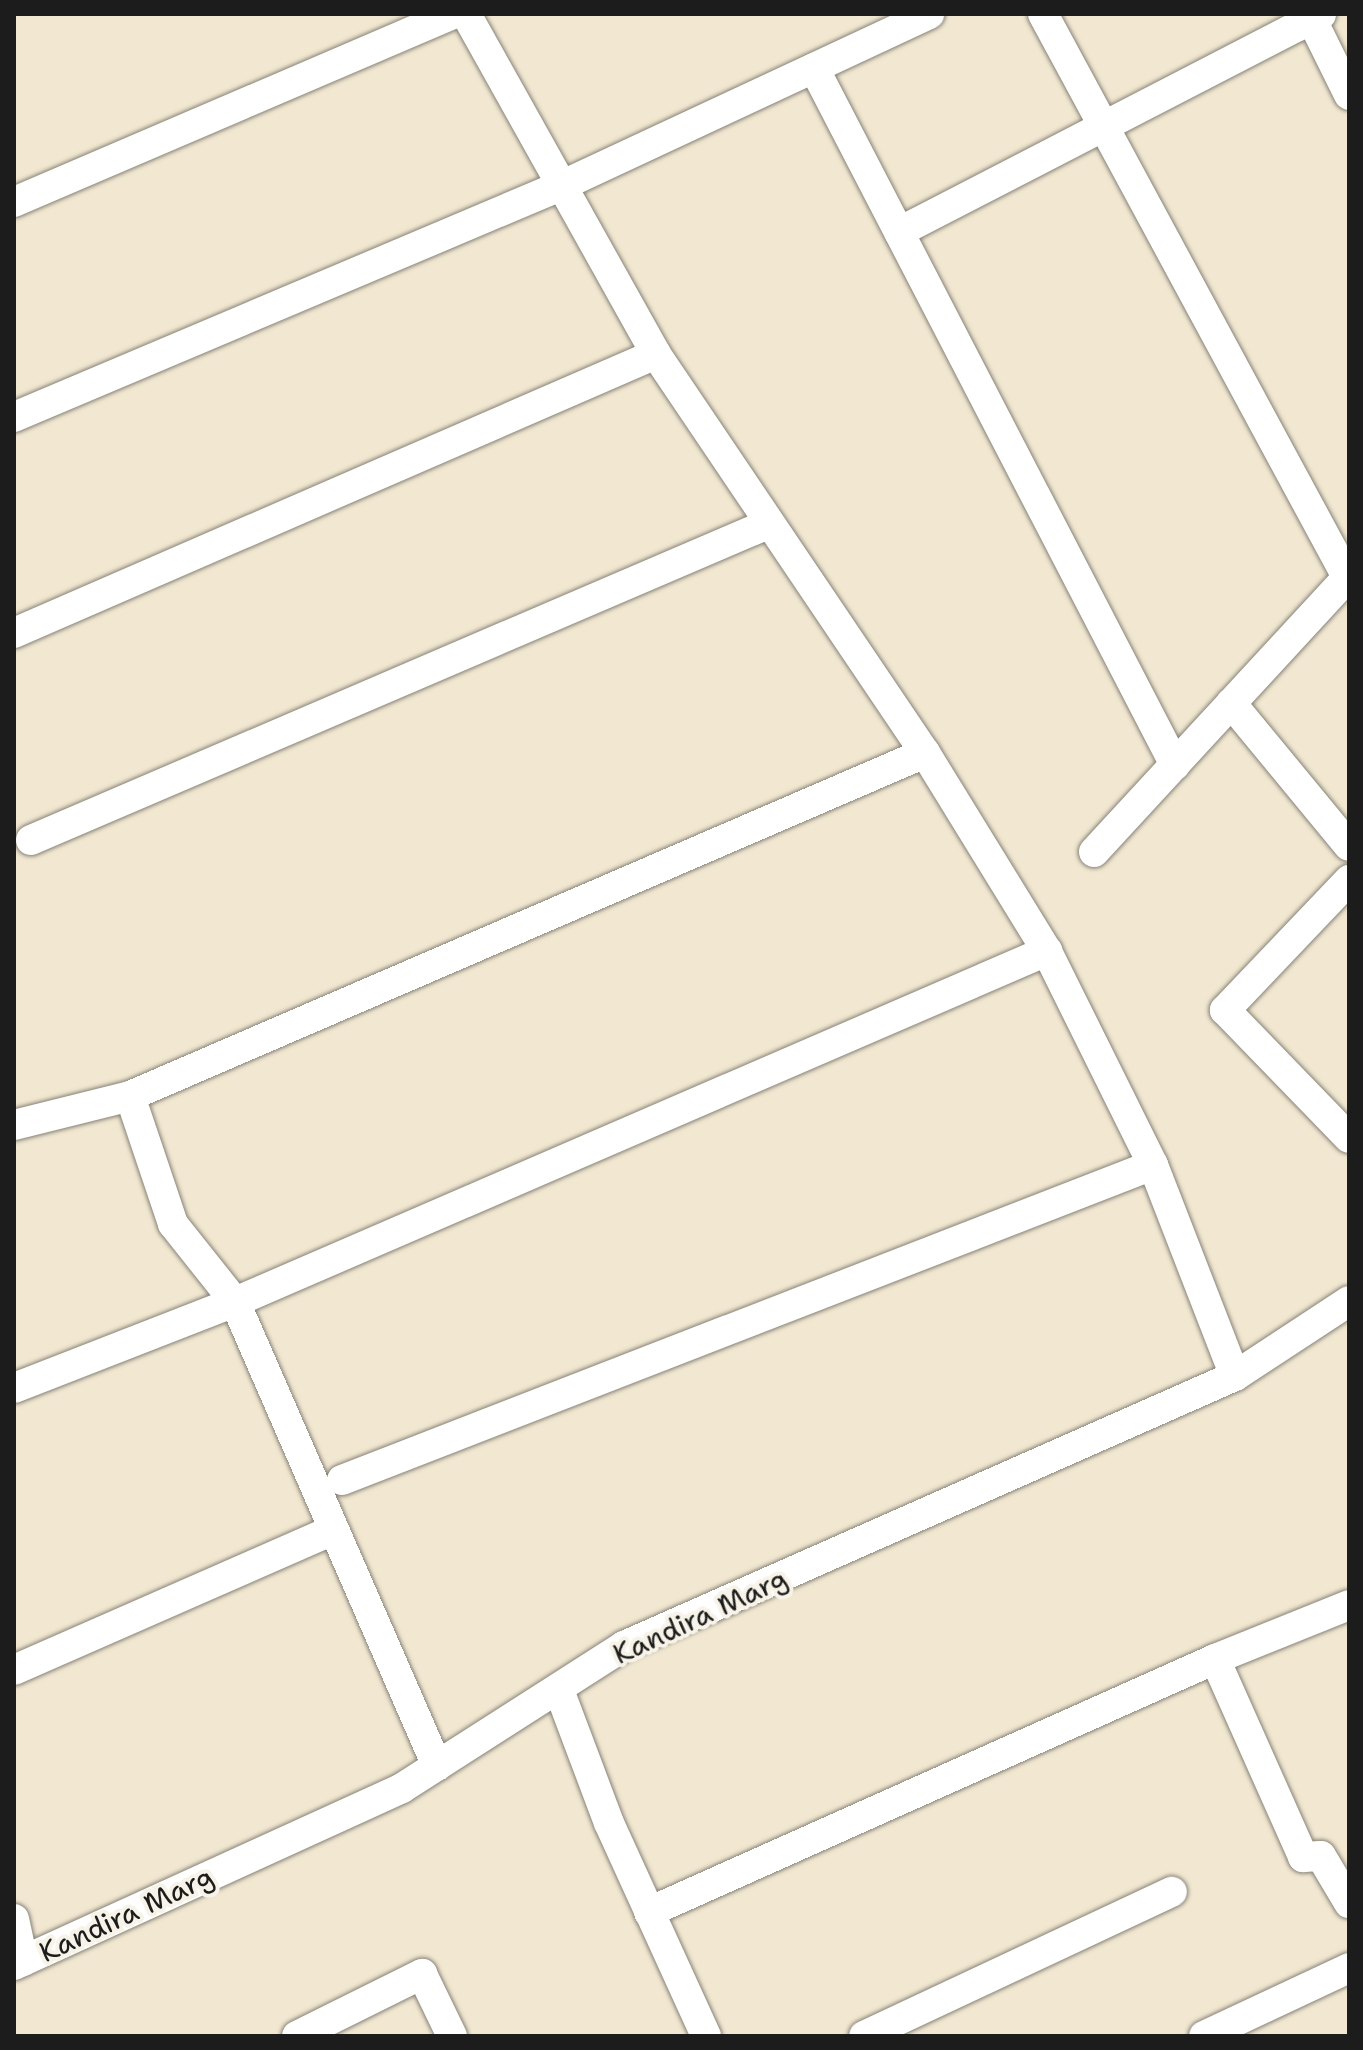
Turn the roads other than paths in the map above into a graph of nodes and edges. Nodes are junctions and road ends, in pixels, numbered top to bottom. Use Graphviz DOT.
graph roads {
  1 [pos="452,14"];
  2 [pos="466,14"];
  3 [pos="929,14"];
  4 [pos="1043,14"];
  5 [pos="1314,16"];
  6 [pos="814,68"];
  7 [pos="1349,95"];
  8 [pos="1104,127"];
  9 [pos="565,184"];
  10 [pos="14,202"];
  11 [pos="899,232"];
  12 [pos="656,354"];
  13 [pos="14,417"];
  14 [pos="768,524"];
  15 [pos="1348,576"];
  16 [pos="14,633"];
  17 [pos="1231,703"];
  18 [pos="925,753"];
  19 [pos="1175,765"];
  20 [pos="31,840"];
  21 [pos="1349,846"];
  22 [pos="1094,852"];
  23 [pos="1349,880"];
  24 [pos="1047,951"];
  25 [pos="130,1096"];
  26 [pos="14,1125"];
  27 [pos="1349,1138"];
  28 [pos="1153,1165"];
  29 [pos="1349,1301"];
  30 [pos="235,1302"];
  31 [pos="1235,1376"];
  32 [pos="14,1388"];
  33 [pos="342,1480"];
  34 [pos="331,1531"];
  35 [pos="1349,1605"];
  36 [pos="1215,1659"];
  37 [pos="14,1670"];
  38 [pos="559,1690"];
  39 [pos="437,1766"];
  40 [pos="1172,1892"];
  41 [pos="1349,1903"];
  42 [pos="649,1912"];
  43 [pos="14,1919"];
  44 [pos="18,1963"];
  45 [pos="1349,1968"];
  46 [pos="297,2036"];
  47 [pos="452,2036"];
  48 [pos="706,2036"];
  49 [pos="864,2036"];
  50 [pos="1204,2036"];
  1 -- 10 [label="street"];
  2 -- 9 [label="street"];
  3 -- 6 [label="street"];
  4 -- 8 [label="street"];
  5 -- 7 [label="street"];
  5 -- 8 [label="street"];
  6 -- 9 [label="street"];
  6 -- 11 [label="street"];
  8 -- 11 [label="street"];
  8 -- 15 [label="street"];
  9 -- 12 [label="street"];
  9 -- 13 [label="street"];
  11 -- 19 [label="street"];
  12 -- 14 [label="street"];
  12 -- 16 [label="street"];
  14 -- 18 [label="street"];
  14 -- 20 [label="street"];
  15 -- 17 [label="street"];
  17 -- 19 [label="street"];
  17 -- 21 [label="street"];
  18 -- 24 [label="street"];
  18 -- 25 [label="street"];
  19 -- 22 [label="street"];
  23 -- 27 [label="street"];
  24 -- 28 [label="street"];
  24 -- 30 [label="street"];
  25 -- 26 [label="street"];
  25 -- 30 [label="street"];
  28 -- 31 [label="street"];
  28 -- 33 [label="street"];
  29 -- 31 [label="street, Kandira Marg"];
  30 -- 32 [label="street"];
  30 -- 34 [label="street"];
  31 -- 38 [label="street, Kandira Marg"];
  34 -- 37 [label="street"];
  34 -- 39 [label="street"];
  35 -- 36 [label="street"];
  36 -- 41 [label="street"];
  36 -- 42 [label="street"];
  38 -- 39 [label="street, Kandira Marg"];
  38 -- 42 [label="street"];
  39 -- 44 [label="street, Kandira Marg"];
  40 -- 49 [label="street"];
  42 -- 48 [label="street"];
  43 -- 44 [label="street"];
  45 -- 50 [label="street"];
  46 -- 47 [label="street"];
}
